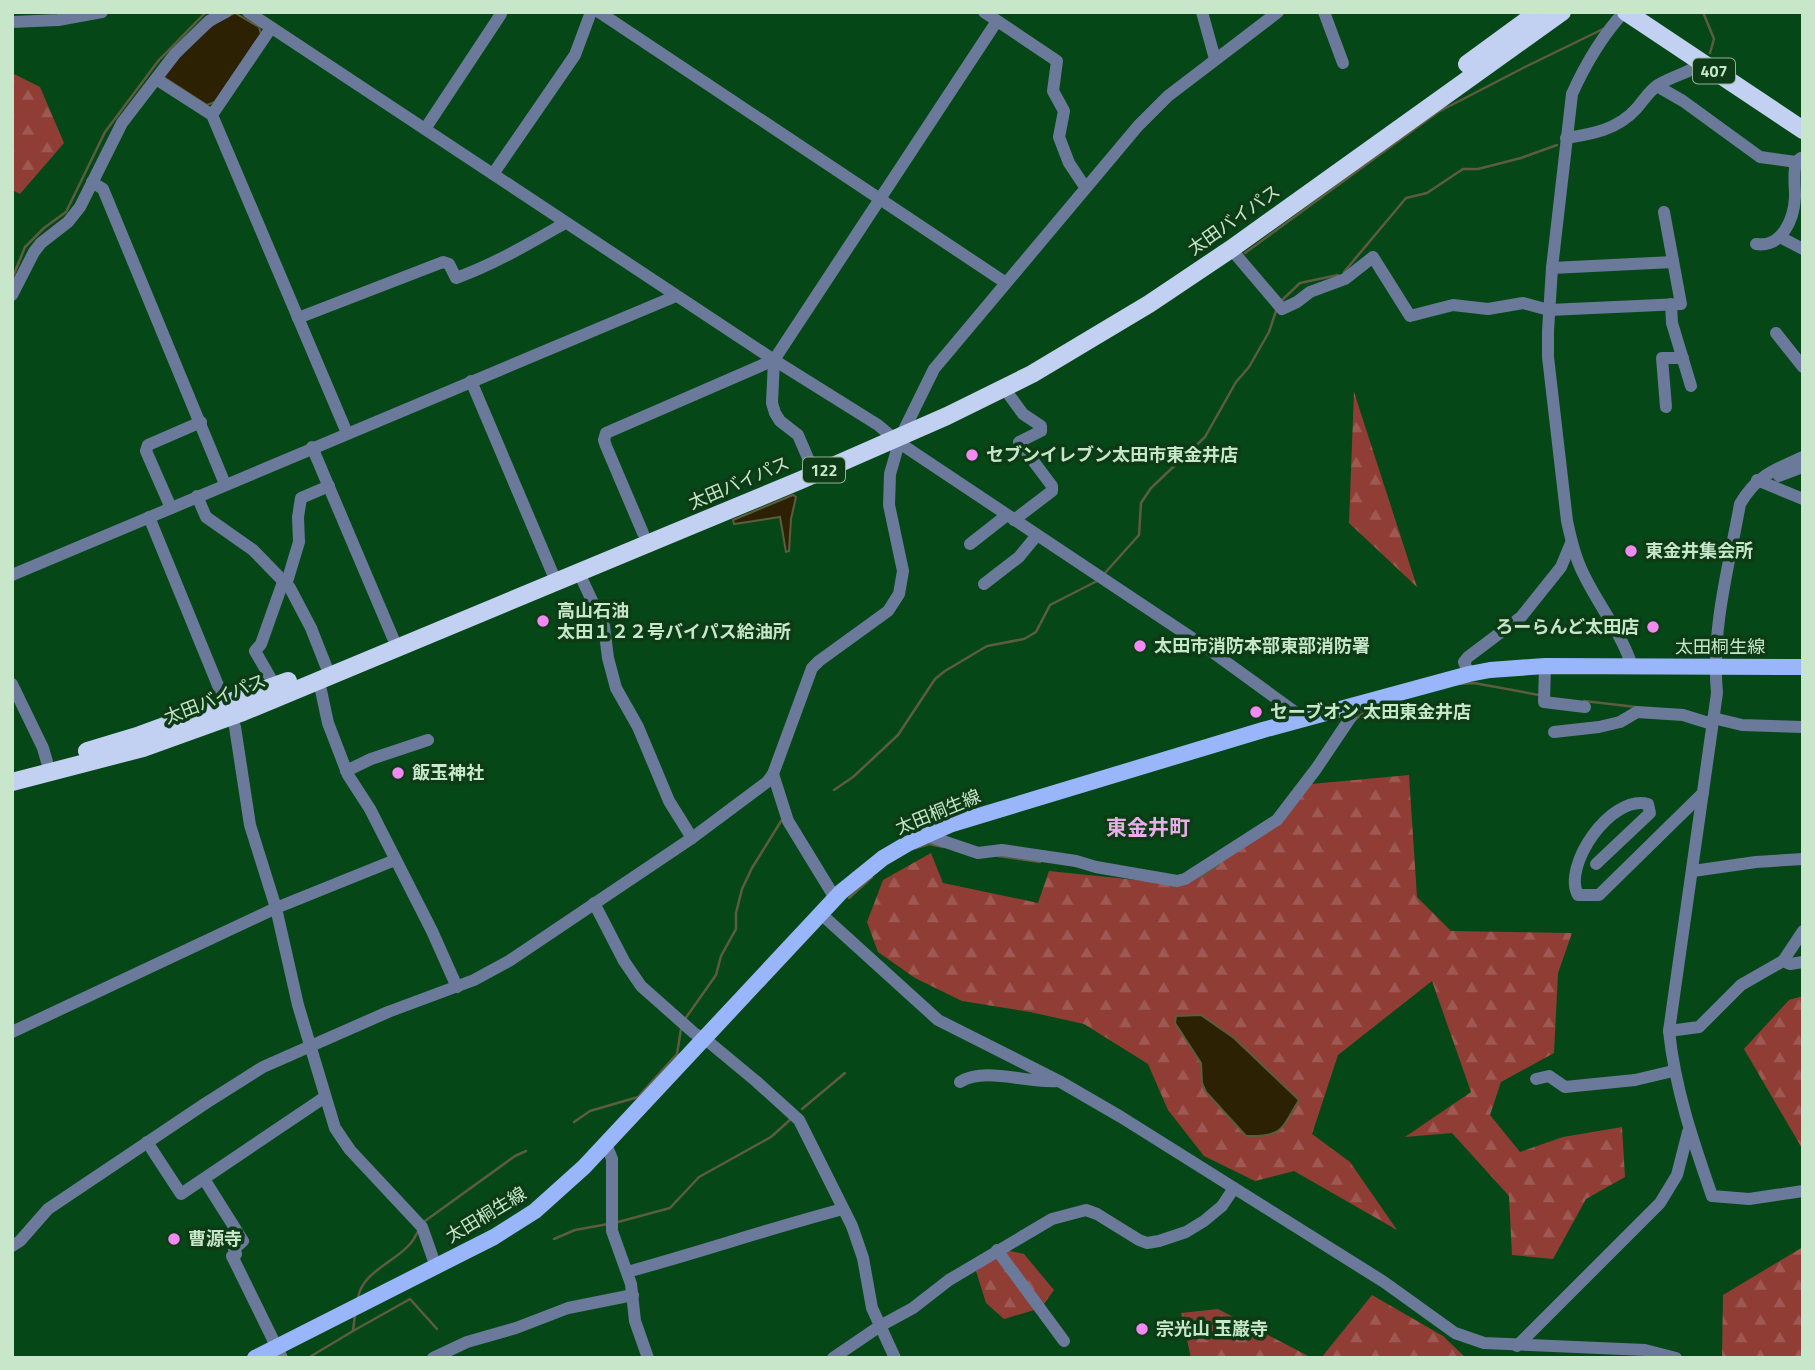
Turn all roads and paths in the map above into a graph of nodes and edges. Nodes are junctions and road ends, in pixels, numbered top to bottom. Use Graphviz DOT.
graph roads {
  1 [pos="102,12"];
  2 [pos="226,12"];
  3 [pos="248,12"];
  4 [pos="591,12"];
  5 [pos="599,12"];
  6 [pos="984,12"];
  7 [pos="1202,12"];
  8 [pos="1278,12"];
  9 [pos="1324,12"];
  10 [pos="1538,12"];
  11 [pos="1562,12"];
  12 [pos="1625,12"];
  13 [pos="501,14"];
  14 [pos="998,21"];
  15 [pos="12,22"];
  16 [pos="271,28"];
  17 [pos="1215,59"];
  18 [pos="1343,63"];
  19 [pos="1703,63"];
  20 [pos="156,79"];
  21 [pos="1657,86"];
  22 [pos="212,115"];
  23 [pos="425,129"];
  24 [pos="1803,130"];
  25 [pos="1566,138"];
  26 [pos="1799,160"];
  27 [pos="493,174"];
  28 [pos="92,182"];
  29 [pos="1085,187"];
  30 [pos="880,199"];
  31 [pos="1664,212"];
  32 [pos="565,223"];
  33 [pos="1780,237"];
  34 [pos="1756,244"];
  35 [pos="1231,248"];
  36 [pos="1803,248"];
  37 [pos="1673,262"];
  38 [pos="1552,268"];
  39 [pos="1006,283"];
  40 [pos="12,295"];
  41 [pos="676,296"];
  42 [pos="1671,304"];
  43 [pos="1549,310"];
  44 [pos="298,318"];
  45 [pos="1776,333"];
  46 [pos="1683,358"];
  47 [pos="774,360"];
  48 [pos="1803,367"];
  49 [pos="471,381"];
  50 [pos="1692,386"];
  51 [pos="1004,388"];
  52 [pos="1666,407"];
  53 [pos="201,422"];
  54 [pos="347,433"];
  55 [pos="898,433"];
  56 [pos="312,447"];
  57 [pos="1803,457"];
  58 [pos="810,463"];
  59 [pos="1803,467"];
  60 [pos="1760,481"];
  61 [pos="225,484"];
  62 [pos="329,486"];
  63 [pos="197,496"];
  64 [pos="1803,499"];
  65 [pos="170,508"];
  66 [pos="149,517"];
  67 [pos="1010,517"];
  68 [pos="643,533"];
  69 [pos="1037,535"];
  70 [pos="1572,543"];
  71 [pos="970,544"];
  72 [pos="552,572"];
  73 [pos="579,573"];
  74 [pos="12,575"];
  75 [pos="285,583"];
  76 [pos="984,584"];
  77 [pos="393,638"];
  78 [pos="1545,666"];
  79 [pos="1632,666"];
  80 [pos="1714,667"];
  81 [pos="1803,667"];
  82 [pos="322,673"];
  83 [pos="1469,674"];
  84 [pos="12,684"];
  85 [pos="275,686"];
  86 [pos="1357,704"];
  87 [pos="1585,706"];
  88 [pos="230,710"];
  89 [pos="1302,716"];
  90 [pos="1712,721"];
  91 [pos="1803,727"];
  92 [pos="1554,732"];
  93 [pos="428,740"];
  94 [pos="47,762"];
  95 [pos="12,770"];
  96 [pos="346,771"];
  97 [pos="773,774"];
  98 [pos="12,782"];
  99 [pos="1703,793"];
  100 [pos="925,835"];
  101 [pos="692,838"];
  102 [pos="1803,859"];
  103 [pos="395,860"];
  104 [pos="1596,864"];
  105 [pos="1693,872"];
  106 [pos="835,898"];
  107 [pos="594,903"];
  108 [pos="276,908"];
  109 [pos="820,913"];
  110 [pos="1803,931"];
  111 [pos="1783,961"];
  112 [pos="1803,962"];
  113 [pos="457,987"];
  114 [pos="1669,1031"];
  115 [pos="12,1032"];
  116 [pos="703,1039"];
  117 [pos="310,1045"];
  118 [pos="1673,1070"];
  119 [pos="1536,1079"];
  120 [pos="1059,1081"];
  121 [pos="960,1082"];
  122 [pos="325,1097"];
  123 [pos="1688,1129"];
  124 [pos="147,1142"];
  125 [pos="606,1144"];
  126 [pos="204,1179"];
  127 [pos="1234,1188"];
  128 [pos="1803,1191"];
  129 [pos="843,1209"];
  130 [pos="12,1245"];
  131 [pos="998,1250"];
  132 [pos="436,1267"];
  133 [pos="627,1272"];
  134 [pos="633,1295"];
  135 [pos="880,1326"];
  136 [pos="1064,1341"];
  137 [pos="1517,1346"];
  138 [pos="280,1352"];
  139 [pos="256,1358"];
  140 [pos="433,1358"];
  141 [pos="648,1358"];
  142 [pos="833,1358"];
  143 [pos="895,1358"];
  144 [pos="1676,1358"];
  1 -- 15 [label="street"];
  2 -- 20 [label="street"];
  3 -- 16 [label="street"];
  4 -- 27 [label="street"];
  5 -- 30 [label="street"];
  6 -- 14 [label="street"];
  7 -- 17 [label="street"];
  8 -- 17 [label="street"];
  9 -- 18 [label="street"];
  10 -- 55 [label="highway, 太田バイパス / 122"];
  11 -- 35 [label="highway, 太田バイパス / 122"];
  12 -- 19 [label="highway, 407"];
  12 -- 25 [label="street"];
  13 -- 23 [label="street"];
  14 -- 29 [label="street"];
  14 -- 30 [label="street"];
  16 -- 22 [label="street"];
  16 -- 23 [label="street"];
  17 -- 29 [label="street"];
  19 -- 21 [label="street"];
  19 -- 24 [label="highway, 407"];
  20 -- 22 [label="street"];
  20 -- 28 [label="street"];
  21 -- 25 [label="street"];
  21 -- 26 [label="street"];
  22 -- 44 [label="street"];
  23 -- 27 [label="street"];
  25 -- 38 [label="street"];
  26 -- 33 [label="street"];
  27 -- 32 [label="street"];
  28 -- 40 [label="street"];
  28 -- 53 [label="street"];
  29 -- 39 [label="street"];
  30 -- 39 [label="street"];
  30 -- 47 [label="street"];
  31 -- 37 [label="street"];
  32 -- 41 [label="street"];
  32 -- 44 [label="street"];
  33 -- 34 [label="street"];
  33 -- 36 [label="street"];
  35 -- 43 [label="street"];
  35 -- 51 [label="highway, 太田バイパス / 122"];
  37 -- 38 [label="street"];
  37 -- 42 [label="street"];
  38 -- 43 [label="street"];
  39 -- 55 [label="street"];
  41 -- 47 [label="street"];
  41 -- 49 [label="street"];
  42 -- 43 [label="street"];
  42 -- 46 [label="street"];
  43 -- 70 [label="street"];
  44 -- 54 [label="street"];
  45 -- 48 [label="street"];
  46 -- 50 [label="street"];
  46 -- 52 [label="street"];
  47 -- 55 [label="street"];
  47 -- 58 [label="street"];
  47 -- 68 [label="street"];
  49 -- 54 [label="street"];
  49 -- 72 [label="street"];
  51 -- 55 [label="highway, 太田バイパス / 122"];
  51 -- 67 [label="street"];
  53 -- 61 [label="street"];
  53 -- 65 [label="street"];
  54 -- 56 [label="street"];
  55 -- 58 [label="highway, 太田バイパス / 122"];
  55 -- 67 [label="street"];
  55 -- 73 [label="highway, 太田バイパス / 122"];
  55 -- 97 [label="street"];
  56 -- 61 [label="street"];
  56 -- 62 [label="street"];
  57 -- 60 [label="street"];
  58 -- 68 [label="highway, 太田バイパス / 122"];
  59 -- 60 [label="street"];
  60 -- 64 [label="street"];
  60 -- 80 [label="street"];
  61 -- 63 [label="street"];
  62 -- 75 [label="street"];
  62 -- 77 [label="street"];
  63 -- 65 [label="street"];
  63 -- 75 [label="street"];
  65 -- 66 [label="street"];
  66 -- 74 [label="street"];
  66 -- 88 [label="street"];
  67 -- 69 [label="street"];
  67 -- 71 [label="street"];
  68 -- 72 [label="highway, 太田バイパス / 122"];
  69 -- 76 [label="street"];
  69 -- 89 [label="street"];
  70 -- 79 [label="street"];
  70 -- 83 [label="street"];
  72 -- 77 [label="highway, 太田バイパス / 122"];
  73 -- 82 [label="highway, 太田バイパス / 122"];
  73 -- 101 [label="street"];
  75 -- 82 [label="street"];
  75 -- 85 [label="street"];
  77 -- 82 [label="highway, 太田バイパス / 122"];
  78 -- 79 [label="main road, 太田桐生線"];
  78 -- 83 [label="main road, 太田桐生線"];
  78 -- 87 [label="street"];
  79 -- 80 [label="main road, 太田桐生線"];
  80 -- 81 [label="main road, 太田桐生線"];
  80 -- 90 [label="street"];
  82 -- 85 [label="highway, 太田バイパス / 122"];
  82 -- 88 [label="highway, 太田バイパス / 122"];
  82 -- 96 [label="street"];
  83 -- 86 [label="main road, 太田桐生線"];
  84 -- 94 [label="street"];
  85 -- 88 [label="highway, 太田バイパス / 122"];
  86 -- 100 [label="main road, 太田桐生線"];
  86 -- 100 [label="street"];
  88 -- 94 [label="highway, 太田バイパス / 122"];
  88 -- 98 [label="highway, 太田バイパス / 122"];
  88 -- 108 [label="street"];
  90 -- 91 [label="street"];
  90 -- 92 [label="street"];
  90 -- 99 [label="street"];
  93 -- 96 [label="street"];
  94 -- 95 [label="highway, 太田バイパス / 122"];
  96 -- 103 [label="street"];
  97 -- 101 [label="street"];
  97 -- 106 [label="street"];
  99 -- 104 [label="street"];
  99 -- 105 [label="street"];
  100 -- 106 [label="main road, 太田桐生線"];
  101 -- 107 [label="street"];
  102 -- 105 [label="street"];
  103 -- 108 [label="street"];
  103 -- 113 [label="street"];
  105 -- 114 [label="street"];
  106 -- 109 [label="main road, 太田桐生線"];
  107 -- 113 [label="street"];
  107 -- 116 [label="street"];
  108 -- 115 [label="street"];
  108 -- 117 [label="street"];
  109 -- 116 [label="main road, 太田桐生線"];
  109 -- 120 [label="street"];
  110 -- 111 [label="street"];
  111 -- 112 [label="street"];
  111 -- 114 [label="street"];
  113 -- 117 [label="street"];
  114 -- 118 [label="street"];
  116 -- 125 [label="main road, 太田桐生線"];
  116 -- 129 [label="street"];
  117 -- 122 [label="street"];
  117 -- 124 [label="street"];
  118 -- 119 [label="street"];
  118 -- 123 [label="street"];
  120 -- 121 [label="street"];
  120 -- 127 [label="street"];
  122 -- 126 [label="street"];
  122 -- 132 [label="street"];
  123 -- 128 [label="street"];
  123 -- 137 [label="street"];
  124 -- 126 [label="street"];
  124 -- 130 [label="street"];
  125 -- 132 [label="main road, 太田桐生線"];
  125 -- 133 [label="street"];
  126 -- 138 [label="street"];
  127 -- 131 [label="street"];
  127 -- 137 [label="street"];
  129 -- 133 [label="street"];
  129 -- 135 [label="street"];
  131 -- 135 [label="street"];
  131 -- 136 [label="street"];
  132 -- 138 [label="main road, 太田桐生線"];
  133 -- 134 [label="street"];
  134 -- 140 [label="street"];
  134 -- 141 [label="street"];
  135 -- 142 [label="street"];
  135 -- 143 [label="street"];
  137 -- 144 [label="street"];
  138 -- 139 [label="main road, 太田桐生線"];
}
